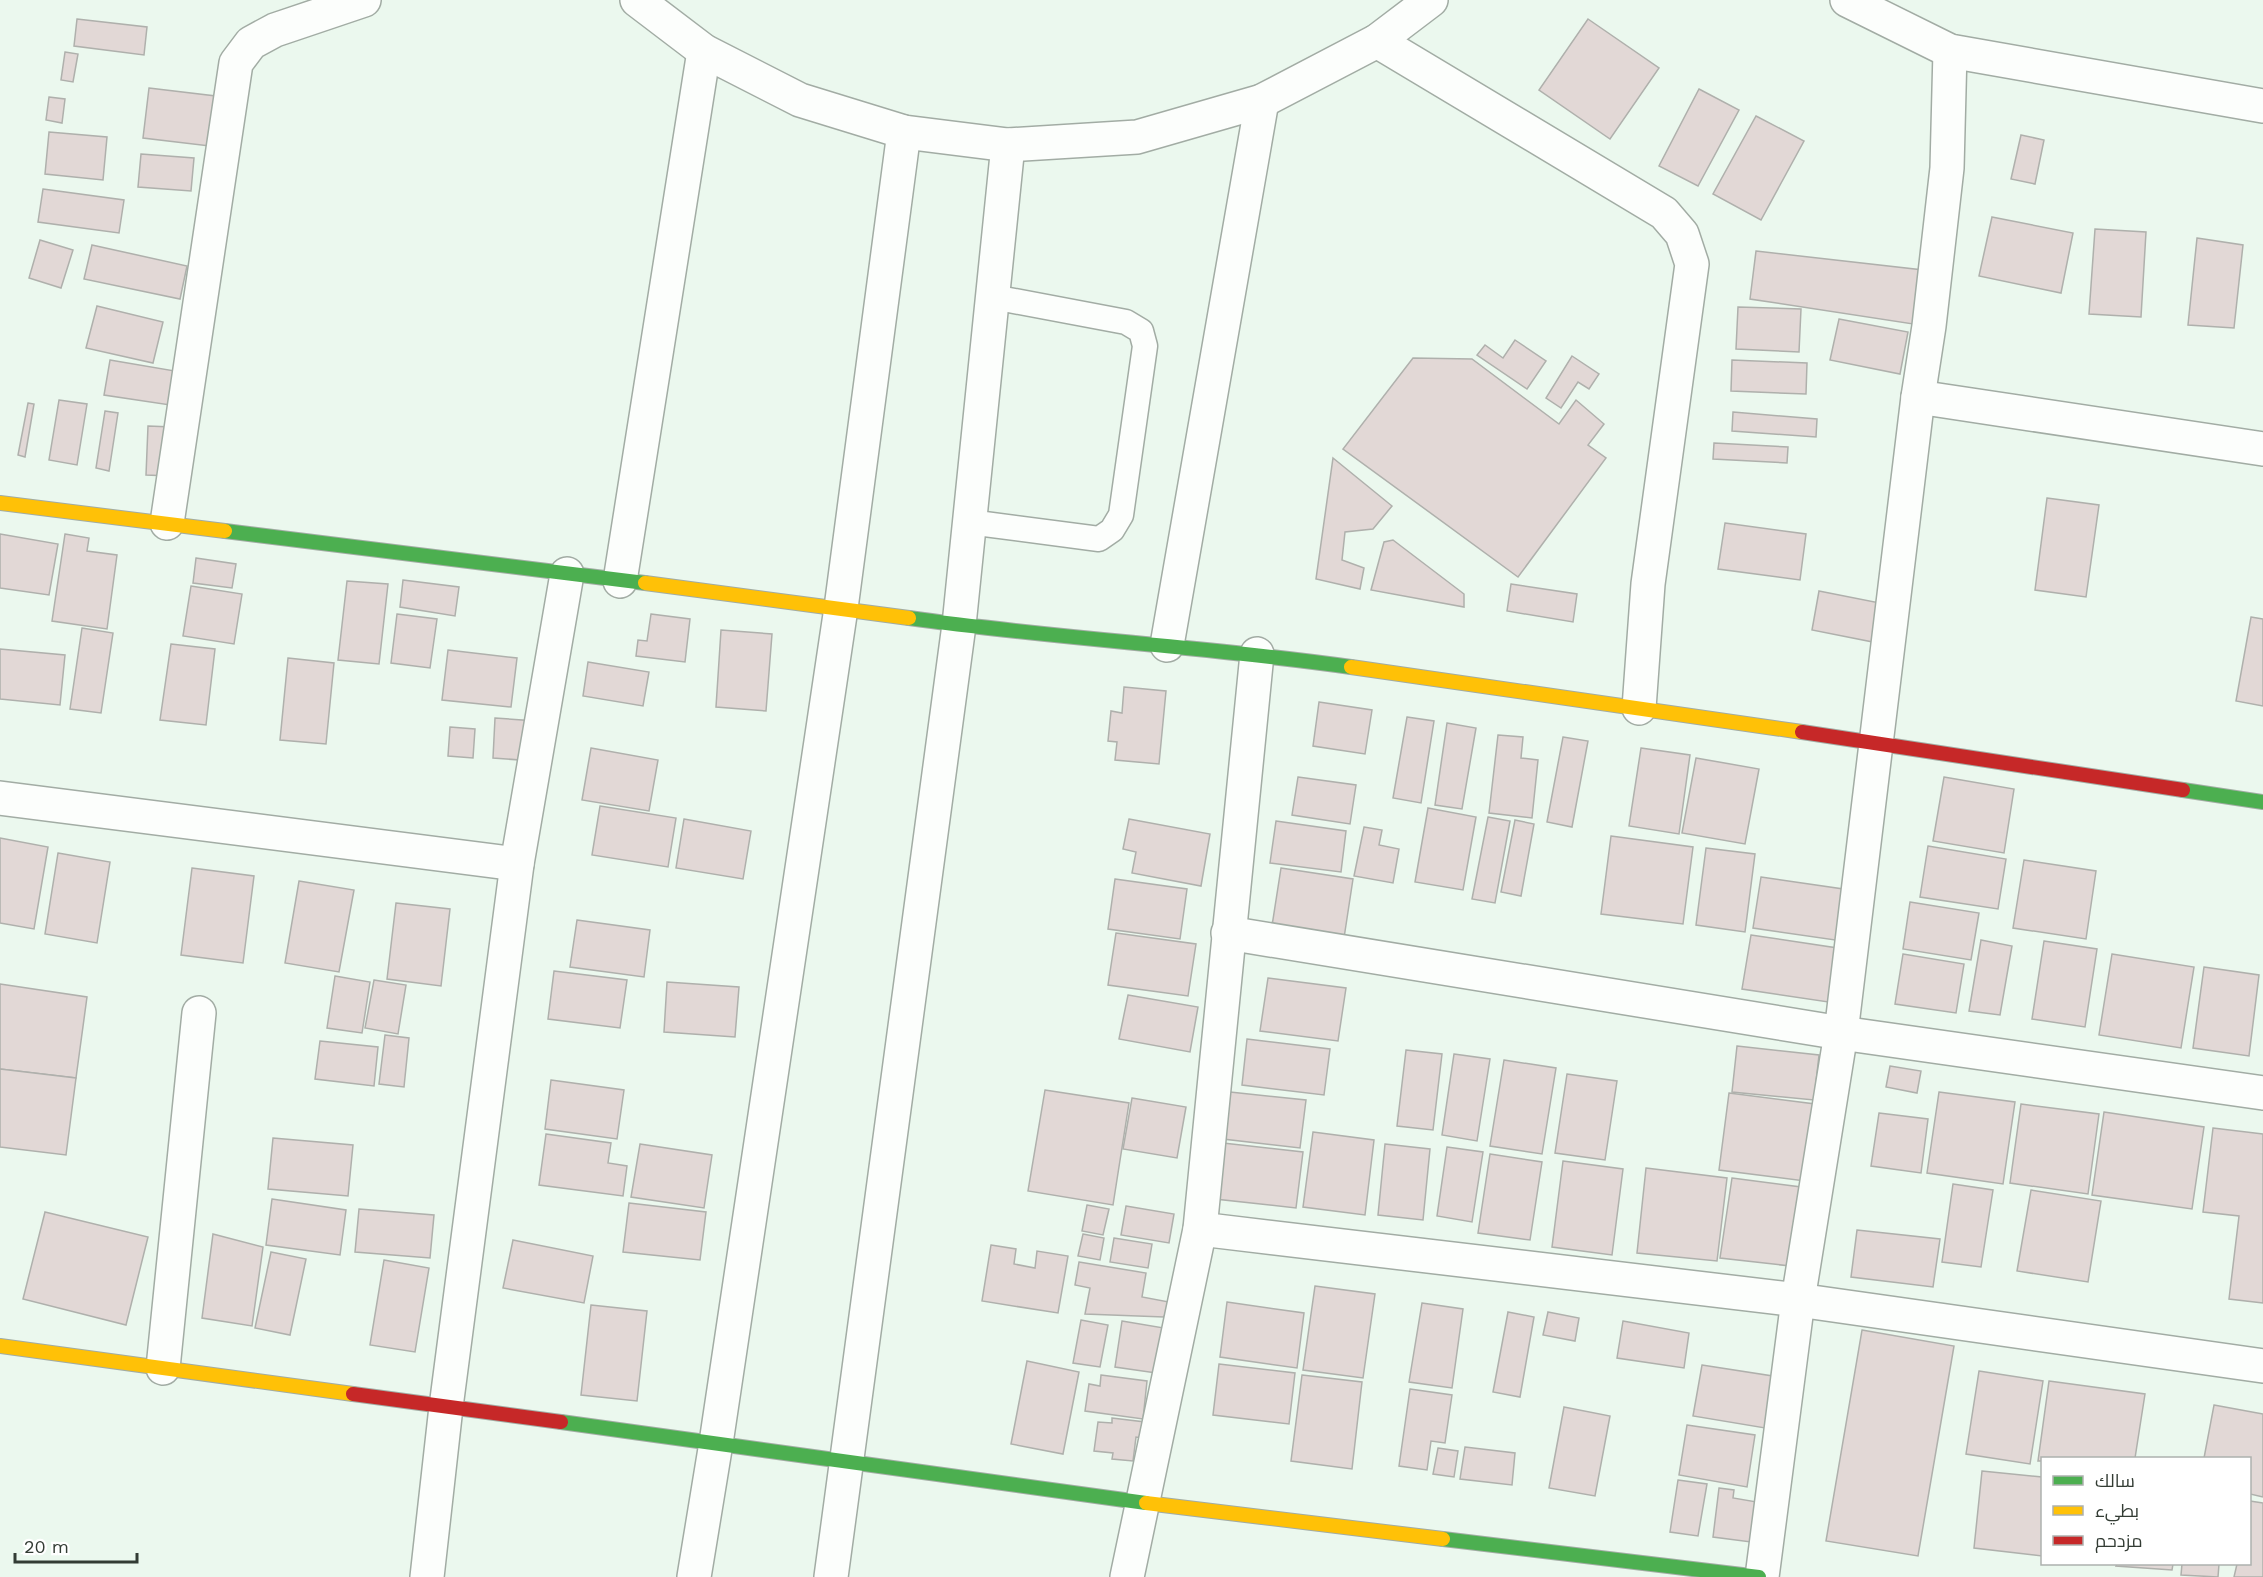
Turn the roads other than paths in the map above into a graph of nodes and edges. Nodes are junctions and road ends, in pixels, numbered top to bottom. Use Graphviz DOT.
graph roads {
  1 [pos="364,0"];
  2 [pos="637,0"];
  3 [pos="1431,0"];
  4 [pos="1847,0"];
  5 [pos="1377,41"];
  6 [pos="704,51"];
  7 [pos="1950,51"];
  8 [pos="1262,101"];
  9 [pos="2263,106"];
  10 [pos="904,132"];
  11 [pos="1008,145"];
  12 [pos="993,297"];
  13 [pos="1918,397"];
  14 [pos="2263,449"];
  15 [pos="0,503"];
  16 [pos="969,522"];
  17 [pos="167,523"];
  18 [pos="567,574"];
  19 [pos="620,581"];
  20 [pos="841,608"];
  21 [pos="959,625"];
  22 [pos="1167,645"];
  23 [pos="1257,654"];
  24 [pos="1639,708"];
  25 [pos="1876,742"];
  26 [pos="0,798"];
  27 [pos="2263,802"];
  28 [pos="517,864"];
  29 [pos="1228,933"];
  30 [pos="199,1013"];
  31 [pos="1841,1033"];
  32 [pos="2263,1093"];
  33 [pos="1200,1229"];
  34 [pos="1798,1300"];
  35 [pos="0,1346"];
  36 [pos="2263,1366"];
  37 [pos="162,1368"];
  38 [pos="446,1407"];
  39 [pos="716,1443"];
  40 [pos="846,1461"];
  41 [pos="1143,1503"];
  42 [pos="427,1577"];
  43 [pos="694,1577"];
  44 [pos="831,1577"];
  45 [pos="1127,1577"];
  46 [pos="1760,1577"];
  1 -- 17 [label="street"];
  2 -- 6 [label="street"];
  3 -- 5 [label="street"];
  4 -- 7 [label="street"];
  5 -- 8 [label="street"];
  5 -- 24 [label="street"];
  6 -- 10 [label="street"];
  6 -- 19 [label="street"];
  7 -- 9 [label="street"];
  7 -- 13 [label="street"];
  8 -- 11 [label="street"];
  8 -- 22 [label="street"];
  10 -- 11 [label="street"];
  10 -- 20 [label="street"];
  11 -- 12 [label="street"];
  12 -- 16 [label="street"];
  12 -- 16 [label="lane"];
  13 -- 14 [label="street"];
  13 -- 25 [label="street"];
  15 -- 17 [label="street"];
  16 -- 21 [label="street"];
  17 -- 18 [label="street"];
  18 -- 19 [label="street"];
  18 -- 28 [label="street"];
  19 -- 20 [label="street"];
  20 -- 21 [label="street"];
  20 -- 39 [label="street"];
  21 -- 22 [label="street"];
  21 -- 40 [label="street"];
  22 -- 23 [label="street"];
  23 -- 24 [label="street"];
  23 -- 29 [label="street"];
  24 -- 25 [label="street"];
  25 -- 27 [label="street"];
  25 -- 31 [label="street"];
  26 -- 28 [label="street"];
  28 -- 38 [label="street"];
  29 -- 31 [label="street"];
  29 -- 33 [label="street"];
  30 -- 37 [label="street"];
  31 -- 32 [label="street"];
  31 -- 34 [label="street"];
  33 -- 34 [label="street"];
  33 -- 41 [label="street"];
  34 -- 36 [label="street"];
  34 -- 46 [label="street"];
  35 -- 37 [label="street"];
  37 -- 38 [label="street"];
  38 -- 39 [label="street"];
  38 -- 42 [label="street"];
  39 -- 40 [label="street"];
  39 -- 43 [label="street"];
  40 -- 41 [label="street"];
  40 -- 44 [label="street"];
  41 -- 45 [label="street"];
  41 -- 46 [label="street"];
}
